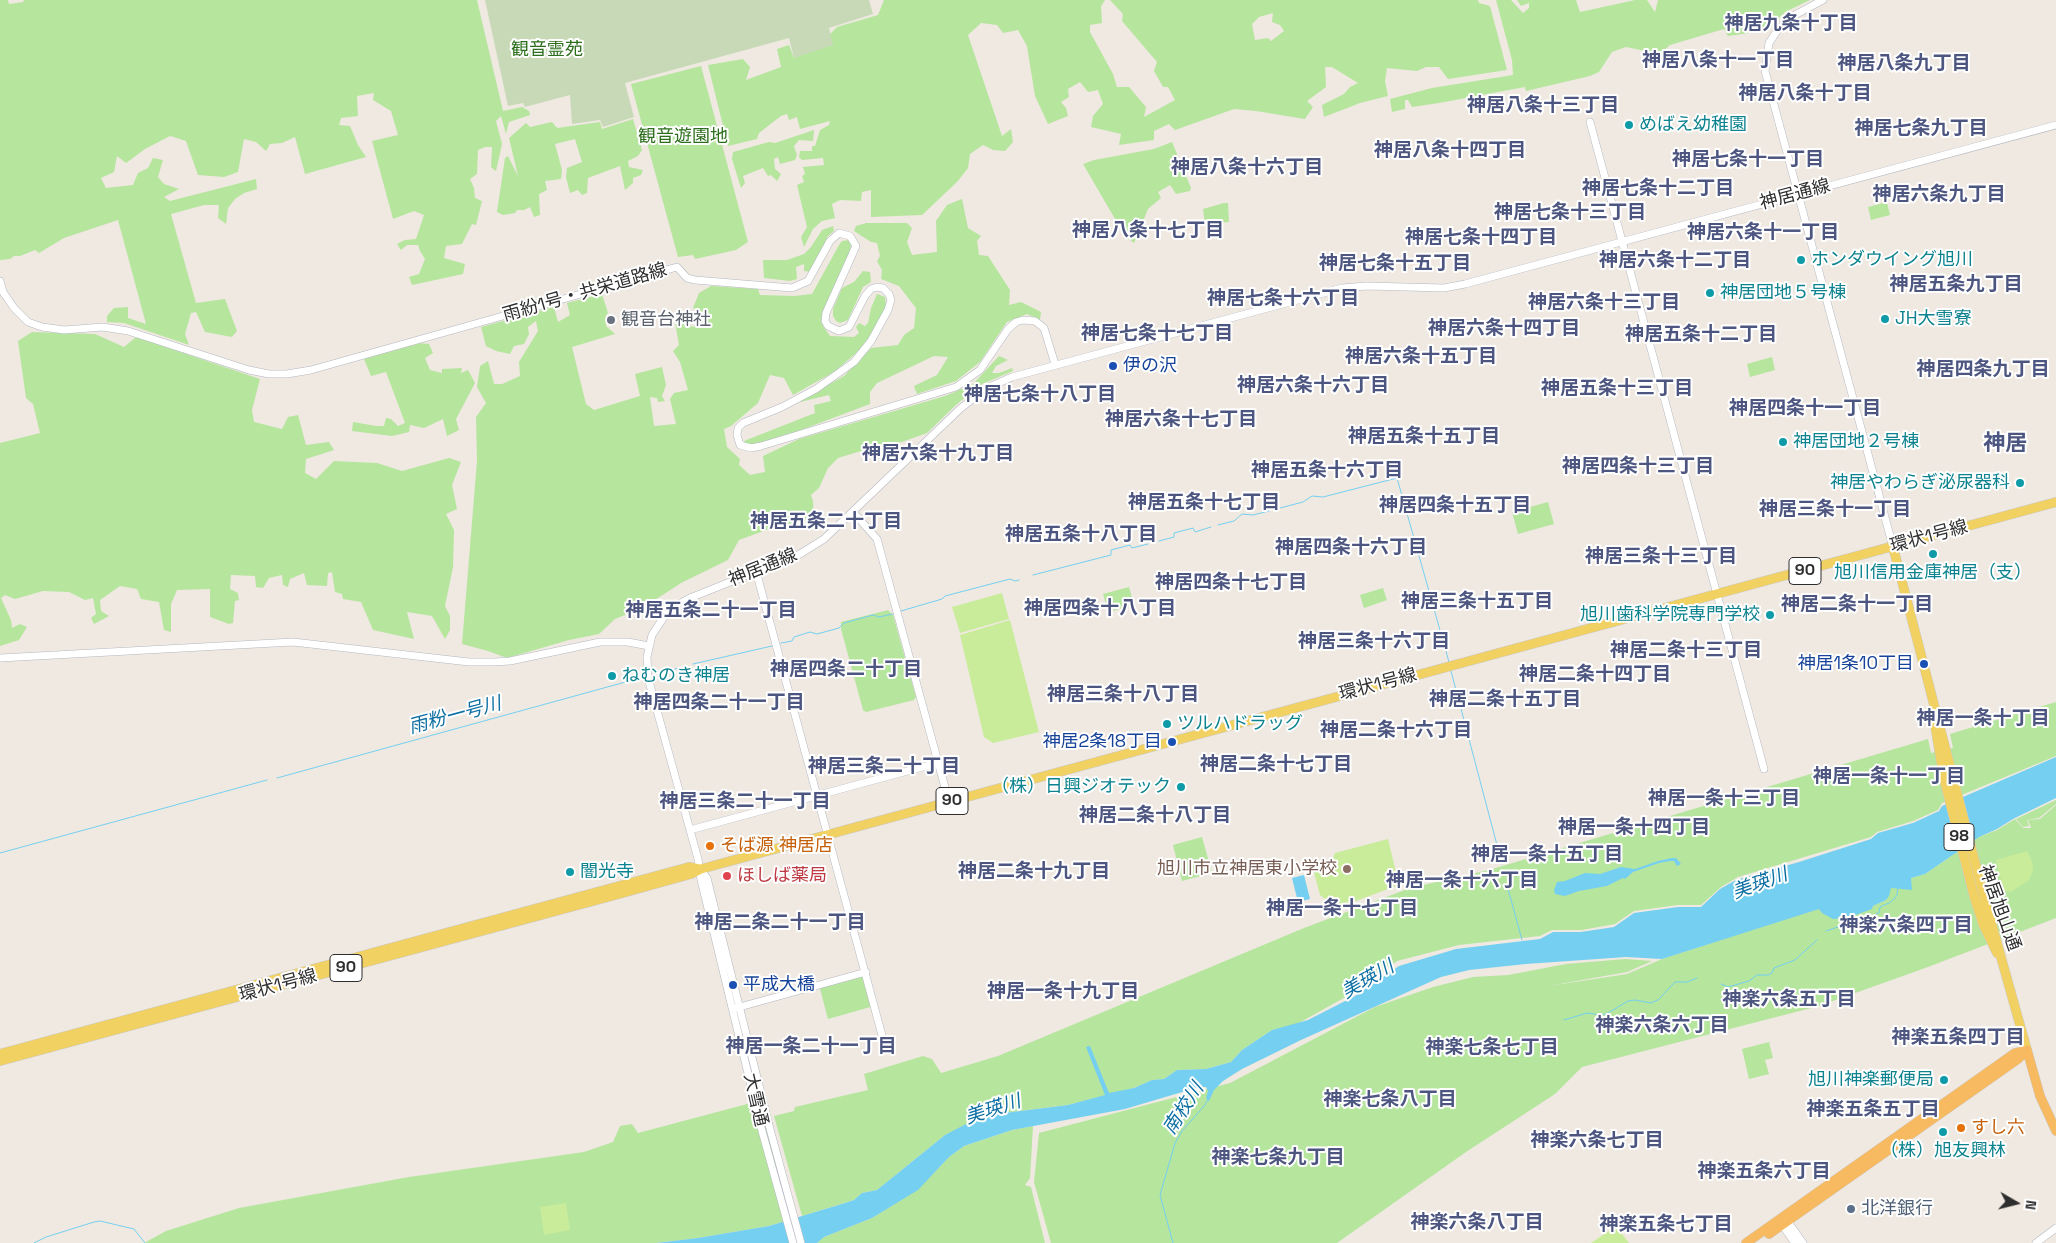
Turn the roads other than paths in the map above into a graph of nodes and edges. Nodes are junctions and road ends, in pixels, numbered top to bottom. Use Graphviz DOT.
graph roads {
  1 [pos="1823,0"];
  2 [pos="1590,122"];
  3 [pos="2056,125"];
  4 [pos="1798,195"];
  5 [pos="1623,241"];
  6 [pos="0,281"];
  7 [pos="1055,364"];
  8 [pos="2056,502"];
  9 [pos="853,512"];
  10 [pos="1893,547"];
  11 [pos="756,571"];
  12 [pos="1718,594"];
  13 [pos="649,646"];
  14 [pos="0,658"];
  15 [pos="937,763"];
  16 [pos="1764,768"];
  17 [pos="817,795"];
  18 [pos="949,802"];
  19 [pos="690,830"];
  20 [pos="828,834"];
  21 [pos="700,869"];
  22 [pos="866,972"];
  23 [pos="736,1008"];
  24 [pos="886,1050"];
  25 [pos="2027,1050"];
  26 [pos="0,1054"];
  27 [pos="0,1061"];
  28 [pos="2056,1131"];
  29 [pos="1784,1222"];
  30 [pos="2056,1228"];
  31 [pos="793,1243"];
  32 [pos="801,1243"];
  33 [pos="1746,1243"];
  34 [pos="1757,1243"];
  35 [pos="1795,1243"];
  36 [pos="1803,1243"];
  37 [pos="2036,1243"];
  1 -- 4 [label="street, 神居旭山通"];
  2 -- 5 [label="street"];
  3 -- 4 [label="street, 神居通線"];
  4 -- 5 [label="street, 神居通線"];
  4 -- 10 [label="street, 神居旭山通"];
  5 -- 7 [label="street, 神居通線"];
  5 -- 12 [label="street"];
  6 -- 7 [label="street, 雨紛1号・共栄道路線"];
  7 -- 9 [label="street, 神居通線"];
  8 -- 10 [label="main road, 環状1号線 / 90"];
  9 -- 11 [label="street, 神居通線"];
  9 -- 15 [label="street"];
  10 -- 12 [label="main road, 環状1号線 / 90"];
  10 -- 25 [label="main road, 神居旭山通 / 98"];
  11 -- 13 [label="street, 神居通線"];
  11 -- 17 [label="street"];
  12 -- 16 [label="street"];
  12 -- 18 [label="main road, 環状1号線 / 90"];
  13 -- 14 [label="street"];
  13 -- 19 [label="street, 神居通線"];
  15 -- 17 [label="street"];
  15 -- 18 [label="street"];
  17 -- 19 [label="street"];
  17 -- 20 [label="street"];
  18 -- 20 [label="main road, 環状1号線 / 90"];
  19 -- 21 [label="street, 神居通線"];
  20 -- 21 [label="main road, 環状1号線 / 90"];
  20 -- 22 [label="street"];
  21 -- 23 [label="street, 大雪通"];
  21 -- 26 [label="main road, 環状1号線 / 90"];
  21 -- 27 [label="main road, 環状1号線 / 90"];
  22 -- 23 [label="street"];
  22 -- 24 [label="street"];
  23 -- 31 [label="street, 大雪通"];
  23 -- 32 [label="street, 大雪通"];
  25 -- 28 [label="highway, 神居旭山通"];
  25 -- 29 [label="highway"];
  29 -- 33 [label="highway"];
  29 -- 34 [label="highway"];
  29 -- 35 [label="street"];
  29 -- 36 [label="street"];
  30 -- 37 [label="street"];
}
